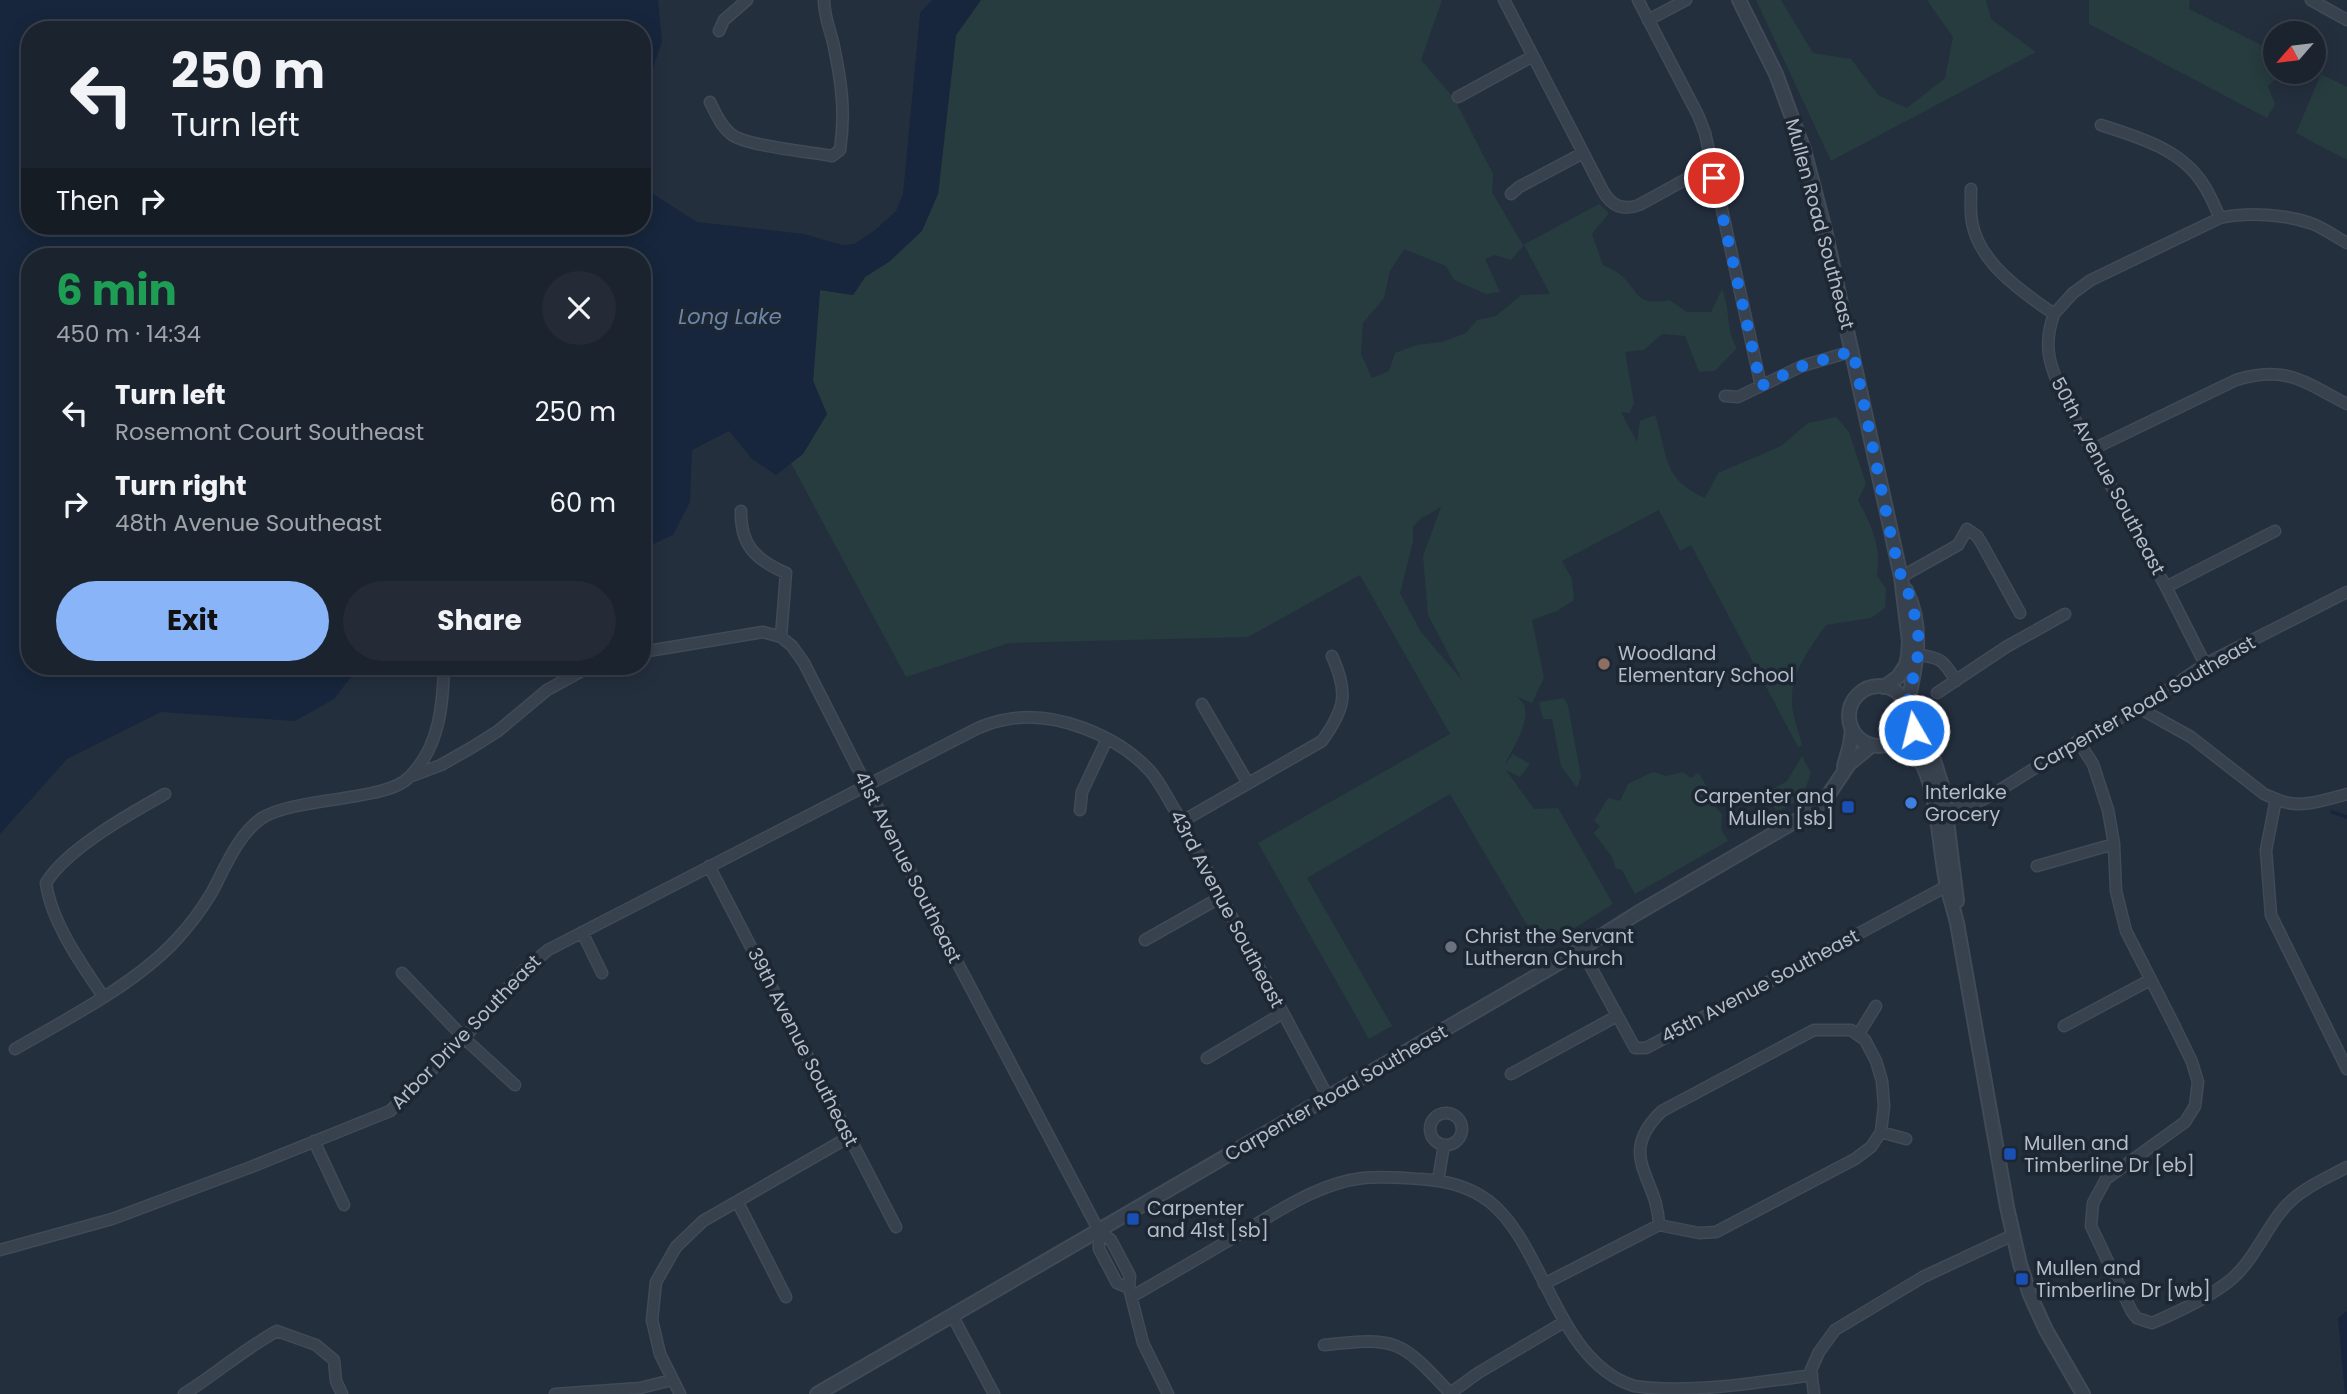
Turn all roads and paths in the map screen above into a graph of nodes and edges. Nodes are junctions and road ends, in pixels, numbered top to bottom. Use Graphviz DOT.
graph roads {
  1 [pos="747,0"];
  2 [pos="824,0"];
  3 [pos="1504,0"];
  4 [pos="1638,0"];
  5 [pos="1686,0"];
  6 [pos="1739,0"];
  7 [pos="2311,0"];
  8 [pos="1648,20"];
  9 [pos="2347,20"];
  10 [pos="719,31"];
  11 [pos="1533,55"];
  12 [pos="1458,97"];
  13 [pos="710,102"];
  14 [pos="2101,125"];
  15 [pos="1583,153"];
  16 [pos="1712,165"];
  17 [pos="1971,189"];
  18 [pos="1511,194"];
  19 [pos="2220,218"];
  20 [pos="2347,243"];
  21 [pos="2054,314"];
  22 [pos="1853,351"];
  23 [pos="1761,386"];
  24 [pos="1724,396"];
  25 [pos="2347,404"];
  26 [pos="2091,450"];
  27 [pos="741,511"];
  28 [pos="2275,531"];
  29 [pos="1901,578"];
  30 [pos="2166,587"];
  31 [pos="2347,592"];
  32 [pos="2020,613"];
  33 [pos="2065,614"];
  34 [pos="781,637"];
  35 [pos="651,651"];
  36 [pos="1918,655"];
  37 [pos="1332,656"];
  38 [pos="2205,664"];
  39 [pos="444,675"];
  40 [pos="573,675"];
  41 [pos="1956,681"];
  42 [pos="1884,687"];
  43 [pos="1937,693"];
  44 [pos="1202,704"];
  45 [pos="1907,706"];
  46 [pos="2139,708"];
  47 [pos="1908,720"];
  48 [pos="1852,729"];
  49 [pos="1107,738"];
  50 [pos="2078,741"];
  51 [pos="1872,745"];
  52 [pos="1886,745"];
  53 [pos="1840,775"];
  54 [pos="409,777"];
  55 [pos="1929,780"];
  56 [pos="1248,782"];
  57 [pos="866,785"];
  58 [pos="1943,789"];
  59 [pos="165,794"];
  60 [pos="2347,794"];
  61 [pos="2276,799"];
  62 [pos="1980,801"];
  63 [pos="1080,810"];
  64 [pos="1946,811"];
  65 [pos="1181,822"];
  66 [pos="2114,844"];
  67 [pos="709,866"];
  68 [pos="2037,866"];
  69 [pos="1947,886"];
  70 [pos="1221,897"];
  71 [pos="1957,923"];
  72 [pos="582,932"];
  73 [pos="1145,940"];
  74 [pos="1581,949"];
  75 [pos="402,973"];
  76 [pos="602,973"];
  77 [pos="2150,980"];
  78 [pos="103,996"];
  79 [pos="1877,1006"];
  80 [pos="1283,1013"];
  81 [pos="1617,1016"];
  82 [pos="2064,1026"];
  83 [pos="1858,1035"];
  84 [pos="464,1038"];
  85 [pos="15,1049"];
  86 [pos="1208,1058"];
  87 [pos="2347,1069"];
  88 [pos="1511,1074"];
  89 [pos="515,1085"];
  90 [pos="1328,1097"];
  91 [pos="1881,1132"];
  92 [pos="849,1137"];
  93 [pos="1906,1139"];
  94 [pos="314,1141"];
  95 [pos="1444,1145"];
  96 [pos="2347,1167"];
  97 [pos="1438,1181"];
  98 [pos="738,1203"];
  99 [pos="344,1205"];
  100 [pos="1659,1225"];
  101 [pos="896,1227"];
  102 [pos="1099,1231"];
  103 [pos="2013,1235"];
  104 [pos="0,1250"];
  105 [pos="1544,1284"];
  106 [pos="1131,1292"];
  107 [pos="786,1297"];
  108 [pos="952,1315"];
  109 [pos="1564,1322"];
  110 [pos="1324,1345"];
  111 [pos="1812,1375"];
  112 [pos="672,1380"];
  113 [pos="184,1394"];
  114 [pos="341,1394"];
  115 [pos="555,1394"];
  116 [pos="680,1394"];
  117 [pos="817,1394"];
  118 [pos="994,1394"];
  119 [pos="1168,1394"];
  120 [pos="1449,1394"];
  121 [pos="1814,1394"];
  122 [pos="2083,1394"];
  1 -- 10 [label="street"];
  2 -- 13 [label="street"];
  3 -- 11 [label="street"];
  4 -- 8 [label="street"];
  5 -- 8 [label="street"];
  6 -- 22 [label="street, Mullen Road Southeast"];
  7 -- 9 [label="street"];
  8 -- 16 [label="street"];
  11 -- 12 [label="street"];
  11 -- 15 [label="street"];
  14 -- 19 [label="street"];
  15 -- 16 [label="street"];
  15 -- 18 [label="street"];
  16 -- 23 [label="street"];
  17 -- 21 [label="street"];
  19 -- 20 [label="street"];
  19 -- 21 [label="street"];
  21 -- 26 [label="street, 50th Avenue Southeast"];
  22 -- 23 [label="street"];
  22 -- 29 [label="street, Mullen Road Southeast"];
  23 -- 24 [label="street"];
  25 -- 26 [label="street"];
  26 -- 30 [label="street, 50th Avenue Southeast"];
  27 -- 34 [label="street"];
  28 -- 30 [label="street"];
  29 -- 32 [label="street"];
  29 -- 36 [label="street, Mullen Road Southeast"];
  29 -- 42 [label="street, Mullen Road Southeast"];
  30 -- 38 [label="street, 50th Avenue Southeast"];
  31 -- 38 [label="street, Carpenter Road Southeast"];
  33 -- 41 [label="street"];
  34 -- 35 [label="street"];
  34 -- 57 [label="street, 41st Avenue Southeast"];
  36 -- 41 [label="street"];
  36 -- 45 [label="street, Mullen Road Southeast"];
  37 -- 56 [label="street"];
  38 -- 46 [label="street, Carpenter Road Southeast"];
  39 -- 54 [label="street"];
  40 -- 54 [label="street"];
  41 -- 43 [label="street"];
  42 -- 45 [label="street"];
  42 -- 48 [label="street"];
  44 -- 56 [label="street"];
  45 -- 47 [label="street"];
  46 -- 50 [label="street, Carpenter Road Southeast"];
  46 -- 61 [label="street"];
  47 -- 52 [label="street"];
  47 -- 58 [label="street"];
  48 -- 51 [label="street"];
  48 -- 53 [label="street, Carpenter Road Southeast"];
  49 -- 57 [label="street, Arbor Drive Southeast"];
  49 -- 63 [label="street"];
  49 -- 65 [label="street, 43rd Avenue Southeast"];
  50 -- 62 [label="street, Carpenter Road Southeast"];
  50 -- 66 [label="street"];
  51 -- 52 [label="street"];
  51 -- 53 [label="street, Carpenter Road Southeast"];
  52 -- 55 [label="street"];
  53 -- 74 [label="street, Carpenter Road Southeast"];
  54 -- 78 [label="street"];
  55 -- 64 [label="street"];
  55 -- 69 [label="street"];
  56 -- 65 [label="street"];
  57 -- 67 [label="street, Arbor Drive Southeast"];
  57 -- 102 [label="street, 41st Avenue Southeast"];
  58 -- 62 [label="street"];
  58 -- 64 [label="street"];
  59 -- 78 [label="street"];
  60 -- 61 [label="street"];
  61 -- 87 [label="street"];
  62 -- 64 [label="street, Carpenter Road Southeast"];
  64 -- 71 [label="street"];
  65 -- 70 [label="street, 43rd Avenue Southeast"];
  66 -- 68 [label="street"];
  66 -- 77 [label="street"];
  67 -- 72 [label="street, Arbor Drive Southeast"];
  67 -- 92 [label="street, 39th Avenue Southeast"];
  69 -- 71 [label="street"];
  69 -- 81 [label="street, 45th Avenue Southeast"];
  70 -- 73 [label="street"];
  70 -- 80 [label="street, 43rd Avenue Southeast"];
  71 -- 103 [label="street"];
  72 -- 76 [label="street"];
  72 -- 84 [label="street, Arbor Drive Southeast"];
  74 -- 81 [label="street, 45th Avenue Southeast"];
  74 -- 90 [label="street, Carpenter Road Southeast"];
  75 -- 84 [label="street"];
  77 -- 82 [label="street"];
  77 -- 96 [label="street"];
  78 -- 85 [label="street"];
  79 -- 83 [label="street"];
  80 -- 86 [label="street"];
  80 -- 90 [label="street, 43rd Avenue Southeast"];
  81 -- 88 [label="street"];
  83 -- 91 [label="street"];
  83 -- 100 [label="street"];
  84 -- 89 [label="street"];
  84 -- 94 [label="street, Arbor Drive Southeast"];
  90 -- 102 [label="street, Carpenter Road Southeast"];
  91 -- 93 [label="street"];
  91 -- 100 [label="street"];
  92 -- 98 [label="street"];
  92 -- 101 [label="street, 39th Avenue Southeast"];
  94 -- 99 [label="street"];
  94 -- 104 [label="street, Arbor Drive Southeast"];
  95 -- 97 [label="street"];
  97 -- 105 [label="street"];
  97 -- 106 [label="street"];
  98 -- 107 [label="street"];
  98 -- 112 [label="street"];
  100 -- 105 [label="street"];
  102 -- 106 [label="street, 41st Avenue Southeast"];
  102 -- 108 [label="street, Carpenter Road Southeast"];
  103 -- 111 [label="street"];
  103 -- 122 [label="street"];
  105 -- 109 [label="street"];
  106 -- 119 [label="street, 41st Avenue Southeast"];
  108 -- 117 [label="street, Carpenter Road Southeast"];
  108 -- 118 [label="street"];
  109 -- 111 [label="street"];
  109 -- 120 [label="street"];
  110 -- 120 [label="street"];
  111 -- 121 [label="street"];
  112 -- 115 [label="street"];
  112 -- 116 [label="street"];
  113 -- 114 [label="street"];
}
